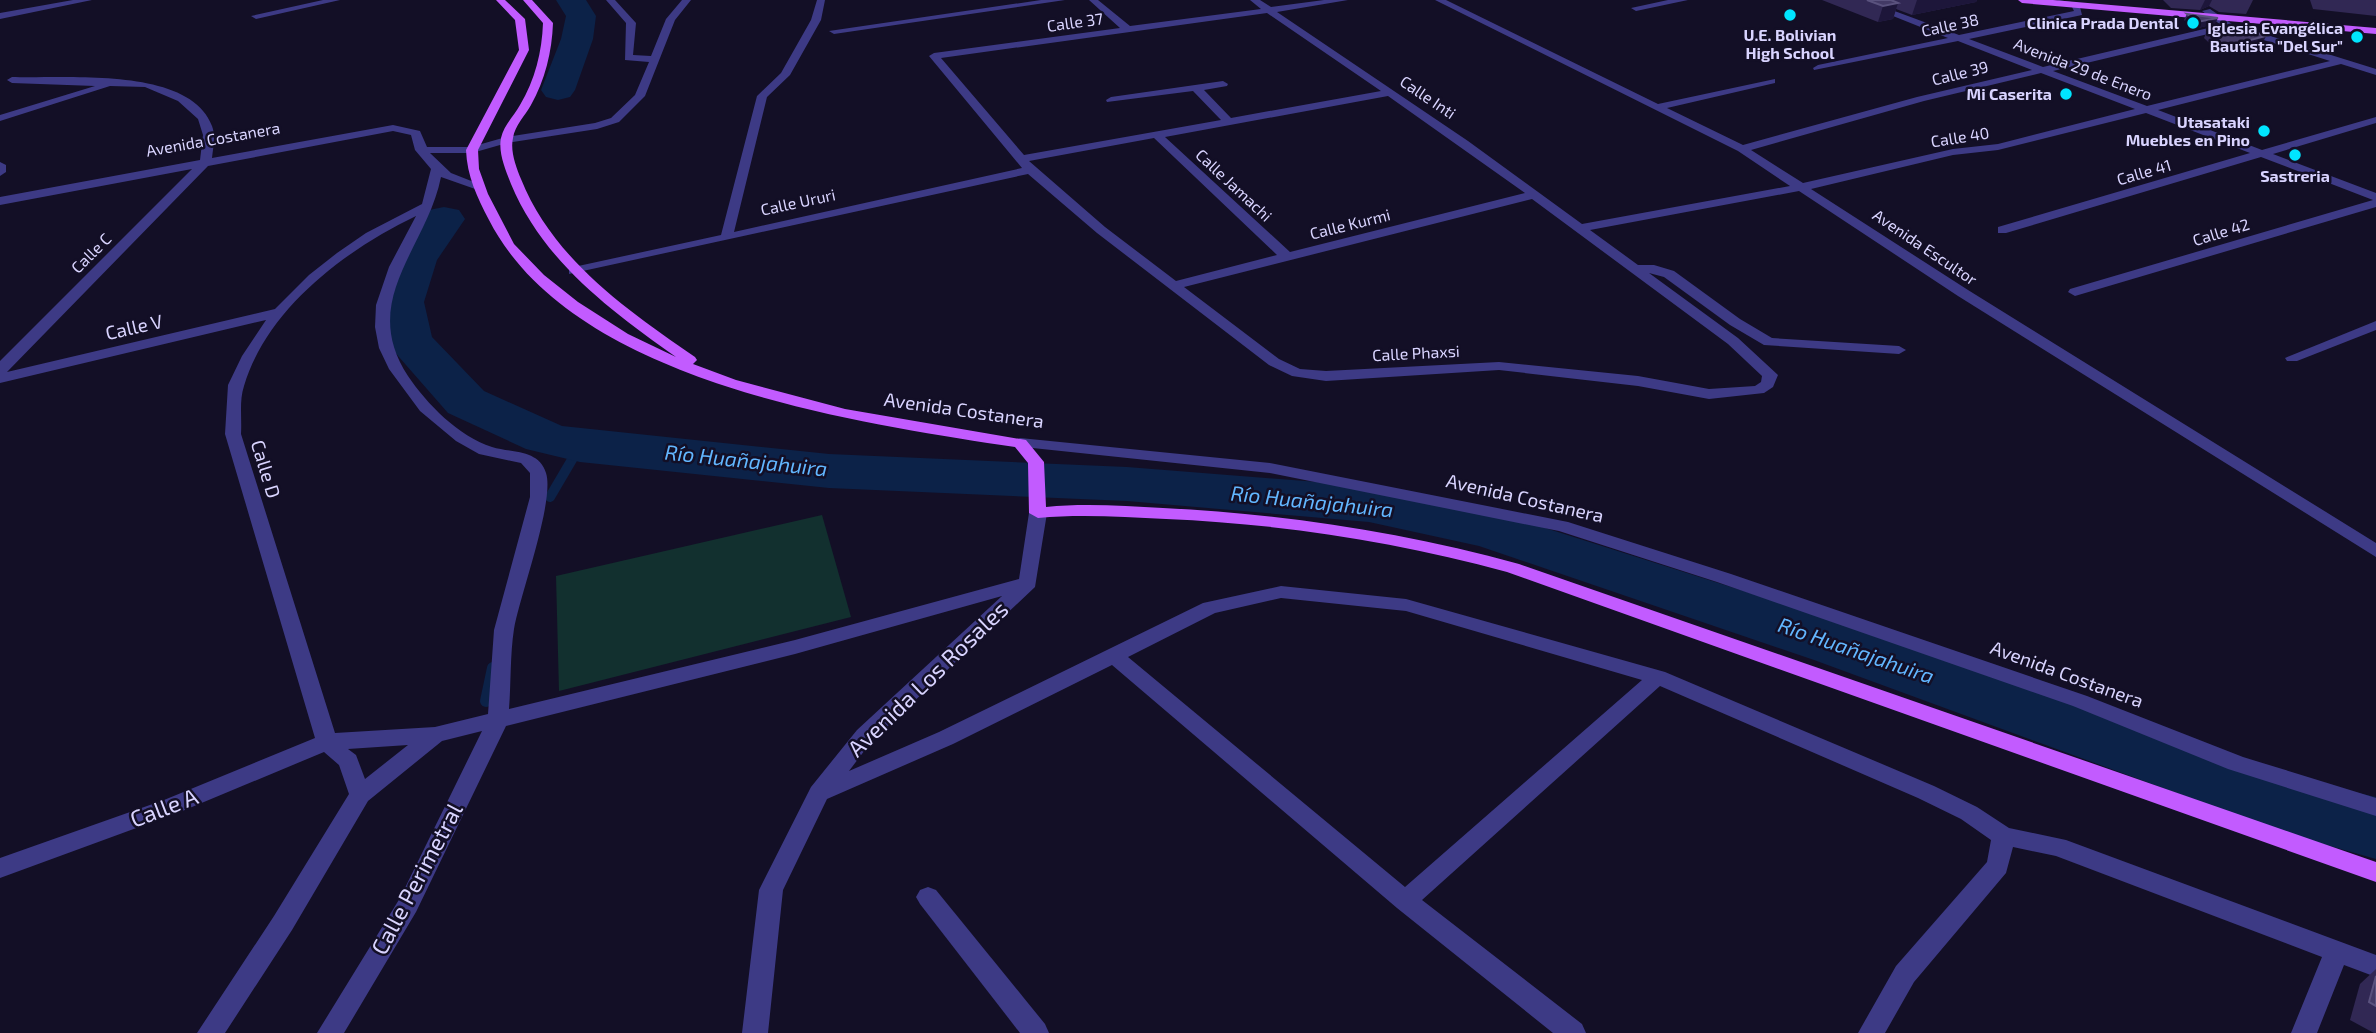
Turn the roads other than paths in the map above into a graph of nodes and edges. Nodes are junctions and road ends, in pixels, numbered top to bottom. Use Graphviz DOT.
graph roads {
  1 [pos="88,0"];
  2 [pos="336,0"];
  3 [pos="500,0"];
  4 [pos="527,0"];
  5 [pos="610,0"];
  6 [pos="687,0"];
  7 [pos="821,0"];
  8 [pos="961,0"];
  9 [pos="1061,0"];
  10 [pos="1093,0"];
  11 [pos="1254,0"];
  12 [pos="1344,0"];
  13 [pos="1439,0"];
  14 [pos="1645,0"];
  15 [pos="1684,0"];
  16 [pos="1857,0"];
  17 [pos="2022,0"];
  18 [pos="2061,0"];
  19 [pos="2079,3"];
  20 [pos="998,4"];
  21 [pos="1658,4"];
  22 [pos="1636,8"];
  23 [pos="1270,11"];
  24 [pos="2207,11"];
  25 [pos="972,12"];
  26 [pos="0,16"];
  27 [pos="256,16"];
  28 [pos="2217,18"];
  29 [pos="2229,26"];
  30 [pos="2376,29"];
  31 [pos="1128,30"];
  32 [pos="834,31"];
  33 [pos="1959,39"];
  34 [pos="934,56"];
  35 [pos="654,59"];
  36 [pos="2342,61"];
  37 [pos="1818,68"];
  38 [pos="2041,70"];
  39 [pos="2376,72"];
  40 [pos="12,80"];
  41 [pos="1771,81"];
  42 [pos="118,82"];
  43 [pos="1223,83"];
  44 [pos="1196,88"];
  45 [pos="1389,93"];
  46 [pos="1111,100"];
  47 [pos="1657,107"];
  48 [pos="2144,110"];
  49 [pos="0,118"];
  50 [pos="2376,120"];
  51 [pos="1230,123"];
  52 [pos="1158,136"];
  53 [pos="506,140"];
  54 [pos="1742,149"];
  55 [pos="421,150"];
  56 [pos="472,150"];
  57 [pos="2263,154"];
  58 [pos="1021,159"];
  59 [pos="206,161"];
  60 [pos="0,165"];
  61 [pos="1030,170"];
  62 [pos="436,171"];
  63 [pos="0,172"];
  64 [pos="478,187"];
  65 [pos="1803,187"];
  66 [pos="1533,195"];
  67 [pos="2376,197"];
  68 [pos="0,201"];
  69 [pos="2376,203"];
  70 [pos="428,206"];
  71 [pos="1580,228"];
  72 [pos="2002,230"];
  73 [pos="727,236"];
  74 [pos="510,247"];
  75 [pos="1288,258"];
  76 [pos="1635,269"];
  77 [pos="574,271"];
  78 [pos="1175,285"];
  79 [pos="2075,292"];
  80 [pos="276,313"];
  81 [pos="2376,325"];
  82 [pos="1899,349"];
  83 [pos="2291,358"];
  84 [pos="0,370"];
  85 [pos="0,378"];
  86 [pos="716,378"];
  87 [pos="1020,443"];
  88 [pos="1038,510"];
  89 [pos="2376,551"];
  90 [pos="1028,583"];
  91 [pos="1114,656"];
  92 [pos="1658,677"];
  93 [pos="498,720"];
  94 [pos="435,735"];
  95 [pos="327,742"];
  96 [pos="818,793"];
  97 [pos="360,795"];
  98 [pos="2376,807"];
  99 [pos="2003,836"];
  100 [pos="0,868"];
  101 [pos="2376,873"];
  102 [pos="928,897"];
  103 [pos="1405,901"];
  104 [pos="2337,950"];
  105 [pos="2376,966"];
  106 [pos="210,1033"];
  107 [pos="330,1033"];
  108 [pos="755,1033"];
  109 [pos="1036,1033"];
  110 [pos="1573,1033"];
  111 [pos="1871,1033"];
  112 [pos="2304,1033"];
  1 -- 26 [label="street"];
  2 -- 27 [label="street"];
  3 -- 56 [label="main road"];
  4 -- 53 [label="main road"];
  5 -- 35 [label="street"];
  6 -- 35 [label="street"];
  7 -- 73 [label="street"];
  8 -- 25 [label="street"];
  9 -- 20 [label="street"];
  10 -- 31 [label="street"];
  11 -- 23 [label="street, Calle Inti"];
  12 -- 23 [label="street, Calle 37"];
  13 -- 47 [label="street, Avenida Escultor"];
  14 -- 21 [label="street"];
  15 -- 21 [label="street"];
  16 -- 33 [label="street, Avenida 29 de Enero"];
  17 -- 19 [label="main road"];
  18 -- 19 [label="street"];
  19 -- 24 [label="main road"];
  19 -- 28 [label="main road"];
  19 -- 33 [label="street, Calle 38"];
  20 -- 25 [label="street"];
  21 -- 22 [label="street"];
  23 -- 31 [label="street, Calle 37"];
  23 -- 45 [label="street, Calle Inti"];
  24 -- 28 [label="street"];
  24 -- 30 [label="main road"];
  25 -- 32 [label="street"];
  28 -- 29 [label="street"];
  28 -- 30 [label="main road"];
  29 -- 36 [label="street"];
  29 -- 38 [label="street, Calle 39"];
  31 -- 34 [label="street, Calle 37"];
  33 -- 37 [label="street, Calle 38"];
  33 -- 38 [label="street, Avenida 29 de Enero"];
  34 -- 58 [label="street, Calle Phaxsi"];
  35 -- 53 [label="street"];
  36 -- 39 [label="street"];
  36 -- 48 [label="street, Calle 40"];
  38 -- 48 [label="street, Avenida 29 de Enero"];
  38 -- 54 [label="street, Calle 39"];
  40 -- 42 [label="street"];
  41 -- 47 [label="street"];
  42 -- 49 [label="street"];
  42 -- 59 [label="street"];
  43 -- 44 [label="street"];
  44 -- 46 [label="street"];
  44 -- 51 [label="street"];
  45 -- 51 [label="street"];
  45 -- 66 [label="street, Calle Inti"];
  47 -- 54 [label="street, Avenida Escultor"];
  48 -- 57 [label="street, Avenida 29 de Enero"];
  48 -- 65 [label="street, Calle 40"];
  50 -- 57 [label="street, Calle 41"];
  51 -- 52 [label="street"];
  52 -- 58 [label="street"];
  52 -- 75 [label="street, Calle Jamachi"];
  53 -- 56 [label="street"];
  53 -- 77 [label="main road, Avenida Costanera"];
  54 -- 65 [label="street, Avenida Escultor"];
  55 -- 56 [label="street"];
  55 -- 59 [label="street, Avenida Costanera"];
  55 -- 62 [label="street, Avenida Costanera"];
  56 -- 64 [label="main road, Avenida Costanera"];
  57 -- 67 [label="street, Avenida 29 de Enero"];
  57 -- 72 [label="street, Calle 41"];
  58 -- 61 [label="street, Calle Phaxsi"];
  59 -- 68 [label="street, Avenida Costanera"];
  59 -- 84 [label="street, Calle C"];
  60 -- 63 [label="street"];
  61 -- 73 [label="street, Calle Ururi"];
  61 -- 78 [label="street, Calle Phaxsi"];
  62 -- 64 [label="street"];
  62 -- 70 [label="street"];
  64 -- 74 [label="main road, Avenida Costanera"];
  65 -- 71 [label="street, Calle 40"];
  65 -- 89 [label="street, Avenida Escultor"];
  66 -- 71 [label="street, Calle Inti"];
  66 -- 75 [label="street, Calle Kurmi"];
  69 -- 79 [label="street, Calle 42"];
  70 -- 80 [label="street, Calle D"];
  70 -- 93 [label="street"];
  71 -- 76 [label="street, Calle Phaxsi"];
  73 -- 77 [label="street, Calle Ururi"];
  74 -- 77 [label="main road"];
  74 -- 86 [label="main road, Avenida Costanera"];
  75 -- 78 [label="street, Calle Kurmi"];
  76 -- 78 [label="street, Calle Phaxsi"];
  76 -- 82 [label="street"];
  77 -- 86 [label="main road, Avenida Costanera"];
  80 -- 85 [label="street, Calle V"];
  80 -- 95 [label="street, Calle D"];
  81 -- 83 [label="street"];
  86 -- 87 [label="main road, Avenida Costanera"];
  87 -- 88 [label="main road"];
  87 -- 98 [label="street, Avenida Costanera"];
  88 -- 90 [label="street"];
  88 -- 101 [label="main road"];
  90 -- 93 [label="street, Calle A"];
  90 -- 96 [label="street, Avenida Los Rosales"];
  91 -- 92 [label="street"];
  91 -- 96 [label="street"];
  91 -- 103 [label="street"];
  92 -- 99 [label="street"];
  92 -- 103 [label="street"];
  93 -- 94 [label="street, Calle A"];
  93 -- 107 [label="street, Calle Perimetral"];
  94 -- 95 [label="street, Calle A"];
  94 -- 97 [label="street"];
  95 -- 97 [label="street"];
  95 -- 100 [label="street, Calle A"];
  96 -- 108 [label="street, Avenida Los Rosales"];
  97 -- 106 [label="street"];
  99 -- 104 [label="street"];
  99 -- 111 [label="street"];
  102 -- 109 [label="street"];
  103 -- 110 [label="street"];
  104 -- 105 [label="street"];
  104 -- 112 [label="street"];
}
